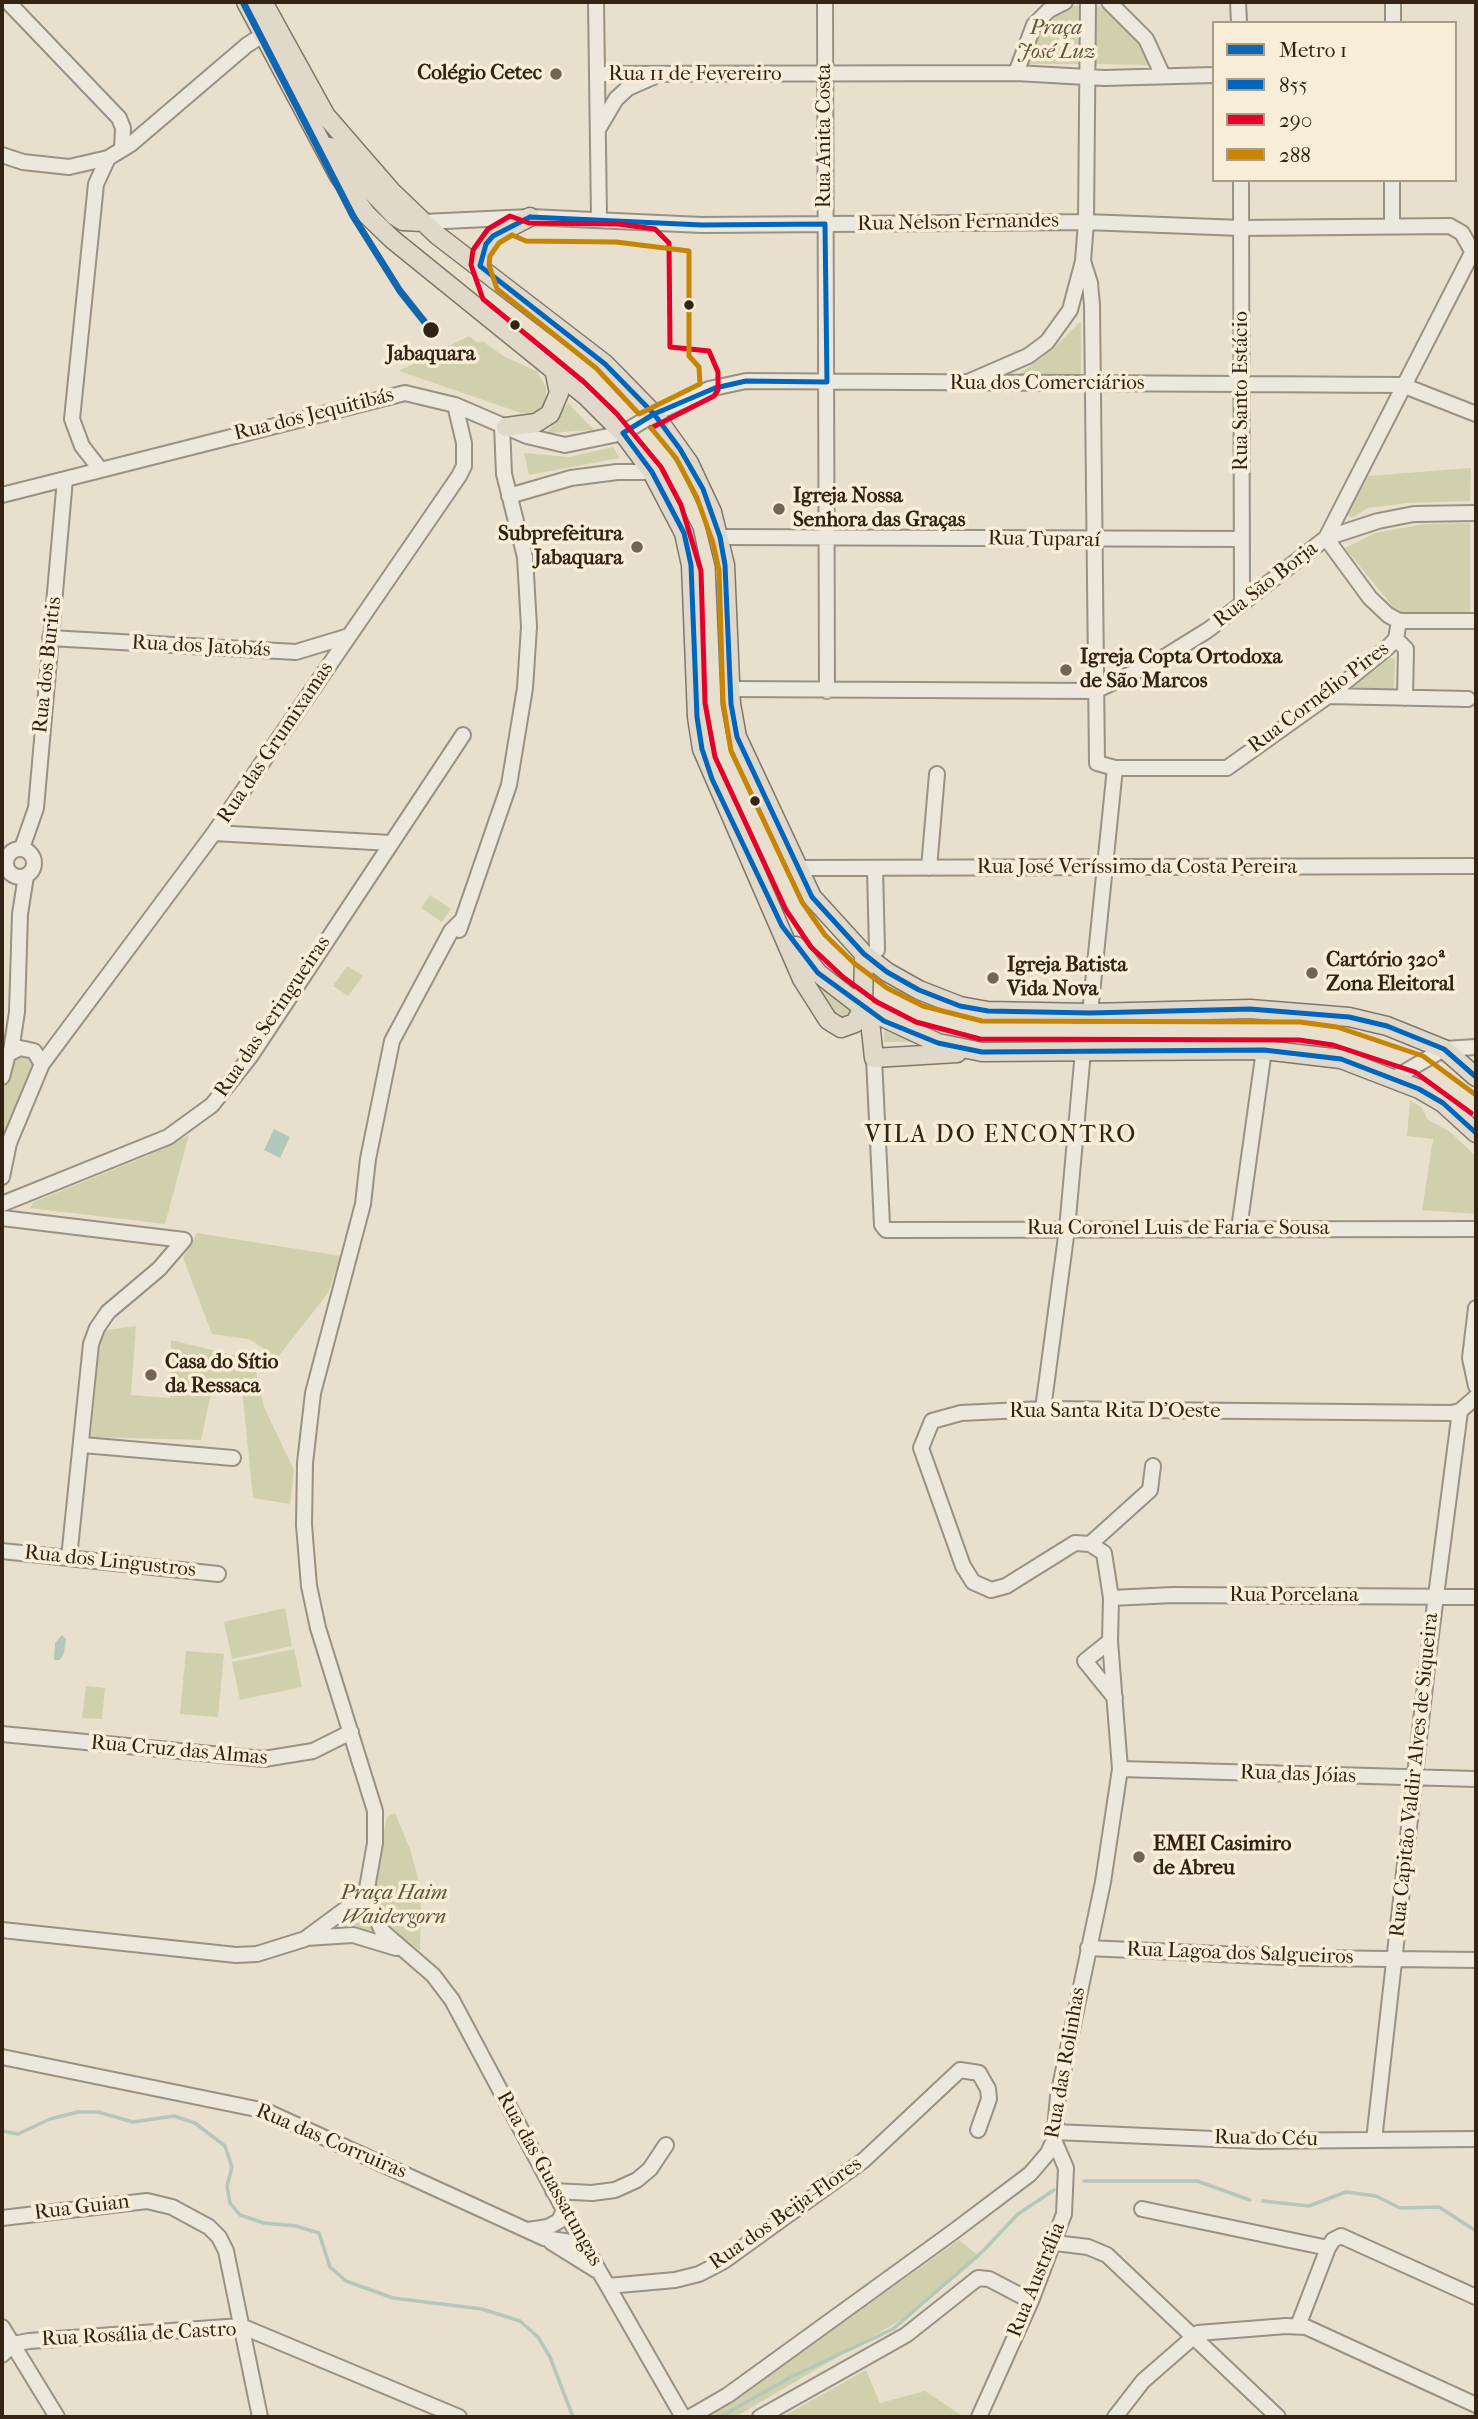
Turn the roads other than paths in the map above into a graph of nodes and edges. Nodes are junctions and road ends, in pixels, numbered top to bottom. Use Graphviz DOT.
graph roads {
  1 [pos="8,2"];
  2 [pos="246,2"];
  3 [pos="263,2"];
  4 [pos="596,2"];
  5 [pos="825,2"];
  6 [pos="1065,2"];
  7 [pos="1088,2"];
  8 [pos="1109,2"];
  9 [pos="1238,2"];
  10 [pos="1393,2"];
  11 [pos="1239,21"];
  12 [pos="1393,21"];
  13 [pos="269,30"];
  14 [pos="1016,73"];
  15 [pos="597,74"];
  16 [pos="825,75"];
  17 [pos="1212,75"];
  18 [pos="657,76"];
  19 [pos="1163,76"];
  20 [pos="1089,78"];
  21 [pos="313,129"];
  22 [pos="597,133"];
  23 [pos="122,149"];
  24 [pos="2,155"];
  25 [pos="108,158"];
  26 [pos="1241,182"];
  27 [pos="1392,182"];
  28 [pos="530,217"];
  29 [pos="598,218"];
  30 [pos="423,222"];
  31 [pos="1086,222"];
  32 [pos="1392,224"];
  33 [pos="825,225"];
  34 [pos="1241,228"];
  35 [pos="1475,254"];
  36 [pos="1083,261"];
  37 [pos="480,266"];
  38 [pos="554,369"];
  39 [pos="827,382"];
  40 [pos="1093,384"];
  41 [pos="961,385"];
  42 [pos="1402,385"];
  43 [pos="1243,386"];
  44 [pos="455,405"];
  45 [pos="654,414"];
  46 [pos="1476,414"];
  47 [pos="504,426"];
  48 [pos="623,433"];
  49 [pos="638,452"];
  50 [pos="100,469"];
  51 [pos="617,472"];
  52 [pos="652,472"];
  53 [pos="65,479"];
  54 [pos="2,495"];
  55 [pos="509,496"];
  56 [pos="1476,513"];
  57 [pos="720,537"];
  58 [pos="827,537"];
  59 [pos="1326,538"];
  60 [pos="1241,539"];
  61 [pos="1095,541"];
  62 [pos="1242,603"];
  63 [pos="1399,621"];
  64 [pos="1476,621"];
  65 [pos="349,636"];
  66 [pos="50,638"];
  67 [pos="1396,639"];
  68 [pos="730,689"];
  69 [pos="827,691"];
  70 [pos="1095,691"];
  71 [pos="1328,696"];
  72 [pos="1405,698"];
  73 [pos="1468,699"];
  74 [pos="463,735"];
  75 [pos="1115,768"];
  76 [pos="937,774"];
  77 [pos="214,833"];
  78 [pos="391,843"];
  79 [pos="22,848"];
  80 [pos="1476,866"];
  81 [pos="797,868"];
  82 [pos="876,869"];
  83 [pos="929,869"];
  84 [pos="1106,869"];
  85 [pos="12,871"];
  86 [pos="782,926"];
  87 [pos="871,952"];
  88 [pos="866,1010"];
  89 [pos="1090,1013"];
  90 [pos="1476,1047"];
  91 [pos="16,1049"];
  92 [pos="1444,1049"];
  93 [pos="1264,1050"];
  94 [pos="1083,1051"];
  95 [pos="982,1052"];
  96 [pos="874,1058"];
  97 [pos="41,1064"];
  98 [pos="2,1077"];
  99 [pos="1396,1077"];
  100 [pos="1476,1077"];
  101 [pos="1476,1133"];
  102 [pos="5,1147"];
  103 [pos="2,1177"];
  104 [pos="2,1204"];
  105 [pos="2,1217"];
  106 [pos="1067,1229"];
  107 [pos="1239,1229"];
  108 [pos="1476,1229"];
  109 [pos="1476,1308"];
  110 [pos="1476,1386"];
  111 [pos="1476,1396"];
  112 [pos="1043,1409"];
  113 [pos="1460,1412"];
  114 [pos="83,1445"];
  115 [pos="233,1458"];
  116 [pos="1153,1466"];
  117 [pos="1090,1544"];
  118 [pos="2,1551"];
  119 [pos="69,1558"];
  120 [pos="218,1574"];
  121 [pos="1435,1597"];
  122 [pos="1476,1597"];
  123 [pos="1111,1598"];
  124 [pos="1110,1642"];
  125 [pos="1115,1699"];
  126 [pos="351,1732"];
  127 [pos="2,1734"];
  128 [pos="1120,1769"];
  129 [pos="1414,1778"];
  130 [pos="1476,1779"];
  131 [pos="366,1894"];
  132 [pos="2,1930"];
  133 [pos="305,1939"];
  134 [pos="1087,1948"];
  135 [pos="404,1951"];
  136 [pos="1394,1958"];
  137 [pos="1476,1960"];
  138 [pos="2,2057"];
  139 [pos="978,2130"];
  140 [pos="1055,2136"];
  141 [pos="1476,2139"];
  142 [pos="1374,2140"];
  143 [pos="666,2145"];
  144 [pos="553,2190"];
  145 [pos="1142,2209"];
  146 [pos="564,2210"];
  147 [pos="2,2218"];
  148 [pos="527,2230"];
  149 [pos="544,2238"];
  150 [pos="1055,2243"];
  151 [pos="584,2244"];
  152 [pos="1328,2248"];
  153 [pos="604,2280"];
  154 [pos="1476,2297"];
  155 [pos="1031,2301"];
  156 [pos="241,2326"];
  157 [pos="1298,2326"];
  158 [pos="2,2327"];
  159 [pos="1194,2336"];
  160 [pos="13,2344"];
  161 [pos="2,2355"];
  162 [pos="1476,2405"];
  163 [pos="442,2413"];
  164 [pos="57,2417"];
  165 [pos="260,2417"];
  166 [pos="459,2417"];
  167 [pos="683,2417"];
  168 [pos="690,2417"];
  169 [pos="760,2417"];
  170 [pos="979,2417"];
  171 [pos="1115,2417"];
  172 [pos="1278,2417"];
  1 -- 23 [label="street"];
  2 -- 13 [label="main road"];
  3 -- 13 [label="main road"];
  4 -- 15 [label="street"];
  5 -- 16 [label="street, Rua Anita Costa"];
  6 -- 14 [label="street"];
  7 -- 20 [label="street"];
  8 -- 19 [label="street"];
  9 -- 11 [label="street"];
  10 -- 12 [label="street"];
  13 -- 21 [label="main road"];
  13 -- 23 [label="street"];
  13 -- 30 [label="main road"];
  14 -- 16 [label="street, Rua 11 de Fevereiro"];
  14 -- 20 [label="street, Rua 11 de Fevereiro"];
  15 -- 18 [label="street, Rua 11 de Fevereiro"];
  15 -- 22 [label="street"];
  16 -- 18 [label="street, Rua 11 de Fevereiro"];
  16 -- 33 [label="street, Rua Anita Costa"];
  17 -- 19 [label="street, Rua 11 de Fevereiro"];
  18 -- 22 [label="street"];
  19 -- 20 [label="street, Rua 11 de Fevereiro"];
  20 -- 31 [label="street"];
  21 -- 30 [label="main road"];
  21 -- 38 [label="main road"];
  22 -- 29 [label="street"];
  23 -- 25 [label="street"];
  24 -- 25 [label="street"];
  25 -- 50 [label="street"];
  26 -- 34 [label="street, Rua Santo Estácio"];
  27 -- 32 [label="street"];
  28 -- 29 [label="street, Rua Nelson Fernandes"];
  28 -- 30 [label="street, Rua Nelson Fernandes"];
  28 -- 37 [label="main road"];
  29 -- 33 [label="street, Rua Nelson Fernandes"];
  30 -- 37 [label="main road"];
  31 -- 33 [label="street, Rua Nelson Fernandes"];
  31 -- 34 [label="street, Rua Nelson Fernandes"];
  31 -- 36 [label="street"];
  32 -- 34 [label="street, Rua Nelson Fernandes"];
  32 -- 35 [label="street, Rua Nelson Fernandes"];
  33 -- 39 [label="street, Rua Anita Costa"];
  34 -- 43 [label="street, Rua Santo Estácio"];
  35 -- 42 [label="street, Rua São Borja"];
  36 -- 40 [label="street"];
  36 -- 41 [label="street"];
  37 -- 45 [label="main road"];
  38 -- 47 [label="main road"];
  38 -- 48 [label="main road"];
  39 -- 41 [label="street, Rua dos Comerciários"];
  39 -- 45 [label="street, Rua dos Comerciários"];
  39 -- 58 [label="street, Rua Anita Costa"];
  40 -- 41 [label="street, Rua dos Comerciários"];
  40 -- 43 [label="street, Rua dos Comerciários"];
  40 -- 61 [label="street"];
  42 -- 43 [label="street, Rua dos Comerciários"];
  42 -- 46 [label="street, Rua dos Comerciários"];
  42 -- 59 [label="street, Rua São Borja"];
  43 -- 60 [label="street, Rua Santo Estácio"];
  44 -- 47 [label="street, Rua dos Jequitibás"];
  44 -- 50 [label="street, Rua dos Jequitibás"];
  44 -- 65 [label="street, Rua das Grumixamas"];
  45 -- 48 [label="street, Rua dos Comerciários"];
  45 -- 57 [label="main road"];
  47 -- 48 [label="street, Rua dos Jequitibás"];
  47 -- 55 [label="street"];
  48 -- 49 [label="main road"];
  49 -- 51 [label="street"];
  49 -- 52 [label="main road"];
  50 -- 53 [label="street, Rua dos Jequitibás"];
  51 -- 52 [label="street"];
  51 -- 55 [label="street"];
  52 -- 86 [label="main road"];
  53 -- 54 [label="street, Rua dos Jequitibás"];
  53 -- 66 [label="street, Rua dos Buritis"];
  55 -- 126 [label="street"];
  56 -- 59 [label="street"];
  57 -- 58 [label="street, Rua Tuparaí"];
  57 -- 68 [label="main road"];
  58 -- 61 [label="street, Rua Tuparaí"];
  58 -- 69 [label="street, Rua Anita Costa"];
  59 -- 62 [label="street, Rua São Borja"];
  59 -- 63 [label="street"];
  60 -- 61 [label="street, Rua Tuparaí"];
  60 -- 62 [label="street, Rua Santo Estácio"];
  61 -- 70 [label="street"];
  62 -- 70 [label="street, Rua São Borja"];
  63 -- 64 [label="street"];
  63 -- 67 [label="street, Rua Cornélio Pires"];
  65 -- 66 [label="street, Rua dos Jatobás"];
  65 -- 77 [label="street, Rua das Grumixamas"];
  66 -- 79 [label="street, Rua dos Buritis"];
  67 -- 71 [label="street, Rua Cornélio Pires"];
  67 -- 72 [label="street"];
  68 -- 69 [label="street, Rua São Borja"];
  68 -- 81 [label="main road"];
  69 -- 70 [label="street, Rua São Borja"];
  70 -- 75 [label="street"];
  71 -- 72 [label="street"];
  71 -- 75 [label="street, Rua Cornélio Pires"];
  72 -- 73 [label="street"];
  74 -- 78 [label="street, Rua das Seringueiras"];
  75 -- 84 [label="street"];
  76 -- 83 [label="street"];
  77 -- 78 [label="street"];
  77 -- 97 [label="street, Rua das Grumixamas"];
  78 -- 104 [label="street, Rua das Seringueiras"];
  79 -- 85 [label="street"];
  79 -- 85 [label="street"];
  80 -- 84 [label="street, Rua José Veríssimo da Costa Pereira"];
  81 -- 82 [label="street, Rua José Veríssimo da Costa Pereira"];
  81 -- 87 [label="main road"];
  82 -- 83 [label="street, Rua José Veríssimo da Costa Pereira"];
  82 -- 87 [label="street"];
  83 -- 84 [label="street, Rua José Veríssimo da Costa Pereira"];
  84 -- 89 [label="street"];
  85 -- 91 [label="street"];
  86 -- 88 [label="main road"];
  86 -- 88 [label="main road"];
  87 -- 88 [label="main road"];
  87 -- 89 [label="main road"];
  88 -- 95 [label="main road"];
  88 -- 96 [label="main road"];
  89 -- 92 [label="main road"];
  90 -- 92 [label="street"];
  91 -- 97 [label="street"];
  91 -- 98 [label="street"];
  92 -- 99 [label="street"];
  92 -- 100 [label="main road"];
  93 -- 94 [label="main road"];
  93 -- 99 [label="main road"];
  93 -- 107 [label="street"];
  94 -- 95 [label="main road"];
  94 -- 106 [label="street"];
  95 -- 96 [label="main road"];
  96 -- 106 [label="street, Rua Coronel Luis de Faria e Sousa"];
  97 -- 102 [label="street, Rua das Grumixamas"];
  99 -- 101 [label="main road"];
  102 -- 103 [label="street"];
  105 -- 114 [label="street"];
  106 -- 107 [label="street, Rua Coronel Luis de Faria e Sousa"];
  106 -- 112 [label="street"];
  107 -- 108 [label="street, Rua Coronel Luis de Faria e Sousa"];
  109 -- 110 [label="street"];
  111 -- 113 [label="street"];
  112 -- 113 [label="street, Rua Santa Rita D'Oeste"];
  112 -- 117 [label="street, Rua Santa Rita D'Oeste"];
  113 -- 121 [label="street, Rua Capitão Valdir Alves de Siqueira"];
  114 -- 115 [label="street"];
  114 -- 119 [label="street"];
  116 -- 117 [label="street"];
  117 -- 123 [label="street, Rua das Rolinhas"];
  118 -- 119 [label="street, Rua dos Lingustros"];
  119 -- 120 [label="street, Rua dos Lingustros"];
  121 -- 122 [label="street, Rua Porcelana"];
  121 -- 123 [label="street, Rua Porcelana"];
  121 -- 129 [label="street, Rua Capitão Valdir Alves de Siqueira"];
  123 -- 124 [label="street, Rua das Rolinhas"];
  124 -- 125 [label="street, Rua das Rolinhas"];
  124 -- 125 [label="street"];
  125 -- 128 [label="street, Rua das Rolinhas"];
  126 -- 127 [label="street, Rua Cruz das Almas"];
  126 -- 131 [label="street"];
  128 -- 129 [label="street, Rua das Jóias"];
  128 -- 134 [label="street, Rua das Rolinhas"];
  129 -- 130 [label="street, Rua das Jóias"];
  129 -- 136 [label="street, Rua Capitão Valdir Alves de Siqueira"];
  131 -- 133 [label="street"];
  131 -- 135 [label="street"];
  132 -- 133 [label="street"];
  133 -- 135 [label="street"];
  134 -- 136 [label="street, Rua Lagoa dos Salgueiros"];
  134 -- 140 [label="street, Rua das Rolinhas"];
  135 -- 144 [label="street, Rua das Guassatungas"];
  136 -- 137 [label="street, Rua Lagoa dos Salgueiros"];
  136 -- 142 [label="street, Rua Capitão Valdir Alves de Siqueira"];
  138 -- 148 [label="street, Rua das Corruiras"];
  139 -- 153 [label="street, Rua dos Beija-Flores"];
  140 -- 142 [label="street, Rua do Céu"];
  140 -- 150 [label="street, Rua Austrália"];
  140 -- 168 [label="street, Rua das Rolinhas"];
  141 -- 142 [label="street, Rua do Céu"];
  143 -- 144 [label="street"];
  144 -- 146 [label="street, Rua das Guassatungas"];
  145 -- 152 [label="street"];
  146 -- 148 [label="street"];
  146 -- 151 [label="street, Rua das Guassatungas"];
  147 -- 156 [label="street, Rua Guian"];
  148 -- 149 [label="street, Rua das Corruiras"];
  149 -- 151 [label="street, Rua das Corruiras"];
  149 -- 153 [label="street"];
  150 -- 155 [label="street, Rua Austrália"];
  150 -- 159 [label="street"];
  151 -- 153 [label="street, Rua das Guassatungas"];
  152 -- 154 [label="street"];
  152 -- 157 [label="street"];
  153 -- 167 [label="street, Rua das Guassatungas"];
  155 -- 169 [label="street"];
  155 -- 170 [label="street, Rua Austrália"];
  156 -- 160 [label="street, Rua Rosália de Castro"];
  156 -- 163 [label="street, Rua Rosália de Castro"];
  156 -- 165 [label="street, Rua Guian"];
  157 -- 159 [label="street"];
  157 -- 162 [label="street"];
  158 -- 160 [label="street"];
  159 -- 171 [label="street"];
  159 -- 172 [label="street"];
  160 -- 161 [label="street"];
  160 -- 164 [label="street"];
  163 -- 166 [label="street, Rua Rosália de Castro"];
}
